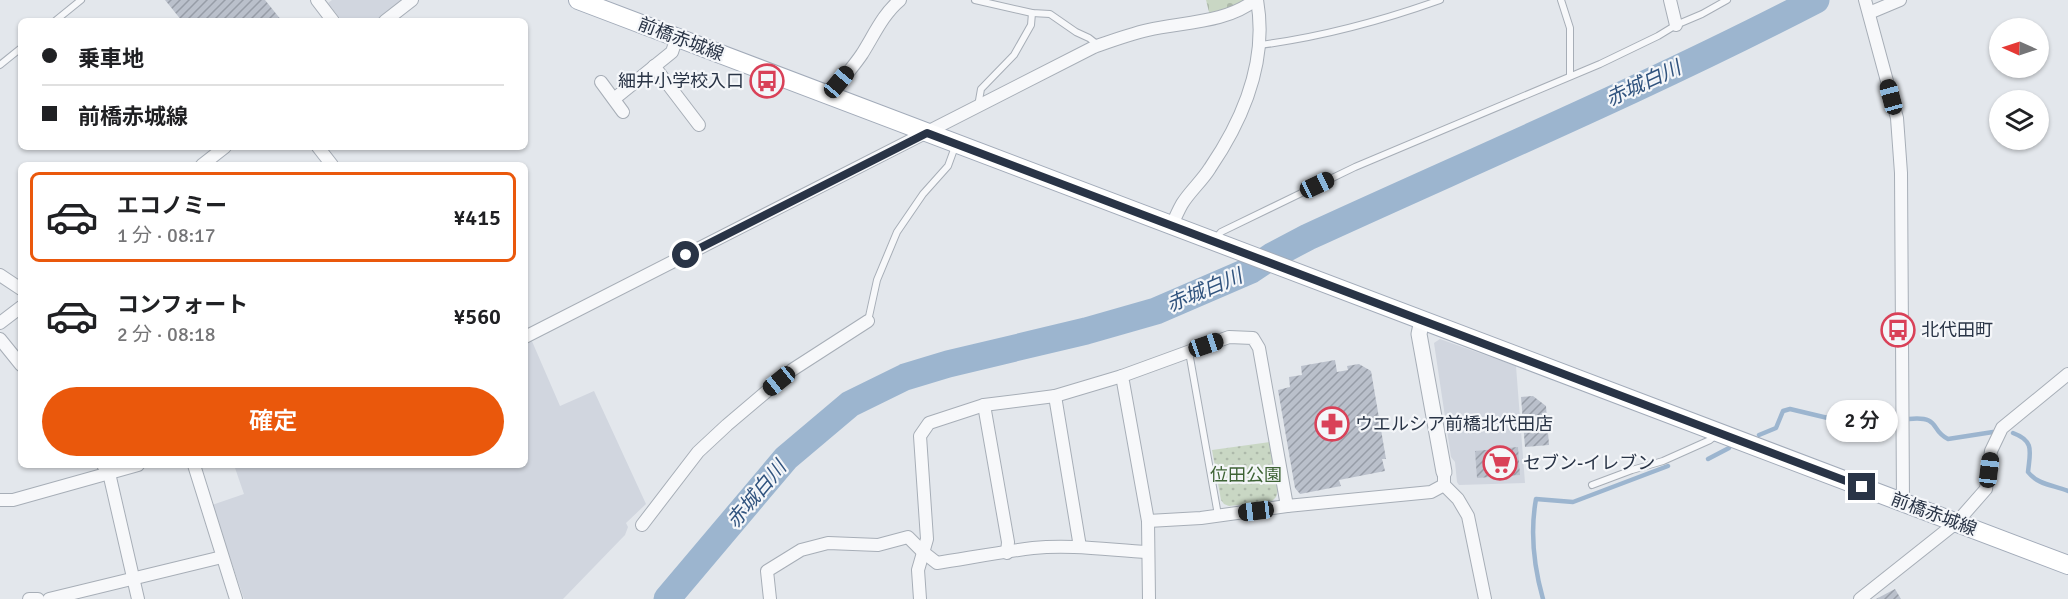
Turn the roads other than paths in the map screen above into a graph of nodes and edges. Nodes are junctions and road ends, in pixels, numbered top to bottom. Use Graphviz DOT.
graph roads {
  1 [pos="81,0"];
  2 [pos="317,0"];
  3 [pos="412,0"];
  4 [pos="578,0"];
  5 [pos="900,0"];
  6 [pos="975,0"];
  7 [pos="1256,0"];
  8 [pos="1440,0"];
  9 [pos="1561,0"];
  10 [pos="1670,0"];
  11 [pos="1727,0"];
  12 [pos="1900,0"];
  13 [pos="1867,7"];
  14 [pos="1032,13"];
  15 [pos="59,18"];
  16 [pos="331,18"];
  17 [pos="389,18"];
  18 [pos="1676,25"];
  19 [pos="677,37"];
  20 [pos="1260,45"];
  21 [pos="1099,46"];
  22 [pos="18,50"];
  23 [pos="0,65"];
  24 [pos="654,66"];
  25 [pos="1570,76"];
  26 [pos="601,82"];
  27 [pos="832,97"];
  28 [pos="614,99"];
  29 [pos="978,107"];
  30 [pos="623,112"];
  31 [pos="699,125"];
  32 [pos="927,133"];
  33 [pos="957,144"];
  34 [pos="221,150"];
  35 [pos="320,150"];
  36 [pos="206,162"];
  37 [pos="330,162"];
  38 [pos="1172,225"];
  39 [pos="1217,242"];
  40 [pos="0,275"];
  41 [pos="18,287"];
  42 [pos="18,309"];
  43 [pos="1422,320"];
  44 [pos="868,321"];
  45 [pos="0,323"];
  46 [pos="528,335"];
  47 [pos="0,339"];
  48 [pos="1189,352"];
  49 [pos="18,361"];
  50 [pos="2068,374"];
  51 [pos="1122,376"];
  52 [pos="1055,396"];
  53 [pos="984,405"];
  54 [pos="1719,432"];
  55 [pos="195,468"];
  56 [pos="106,469"];
  57 [pos="1444,478"];
  58 [pos="1593,485"];
  59 [pos="0,500"];
  60 [pos="1902,502"];
  61 [pos="1287,506"];
  62 [pos="1218,515"];
  63 [pos="1148,521"];
  64 [pos="1957,522"];
  65 [pos="642,525"];
  66 [pos="1080,547"];
  67 [pos="923,552"];
  68 [pos="1148,552"];
  69 [pos="1007,553"];
  70 [pos="222,557"];
  71 [pos="2068,565"];
  72 [pos="133,578"];
  73 [pos="1872,594"];
  74 [pos="29,599"];
  75 [pos="38,599"];
  76 [pos="49,599"];
  77 [pos="138,599"];
  78 [pos="236,599"];
  79 [pos="770,599"];
  80 [pos="920,599"];
  81 [pos="1149,599"];
  82 [pos="1485,599"];
  83 [pos="1860,599"];
  1 -- 15 [label="lane"];
  2 -- 16 [label="street"];
  3 -- 17 [label="street"];
  4 -- 19 [label="main road, 前橋赤城線"];
  5 -- 27 [label="street"];
  6 -- 14 [label="lane"];
  7 -- 20 [label="street"];
  7 -- 21 [label="street"];
  8 -- 20 [label="lane"];
  9 -- 25 [label="lane"];
  10 -- 18 [label="street"];
  11 -- 18 [label="lane"];
  12 -- 13 [label="street"];
  13 -- 60 [label="street"];
  14 -- 21 [label="lane"];
  14 -- 29 [label="lane"];
  18 -- 25 [label="lane"];
  19 -- 24 [label="street"];
  19 -- 27 [label="main road, 前橋赤城線"];
  20 -- 38 [label="street"];
  21 -- 29 [label="street"];
  22 -- 23 [label="lane"];
  24 -- 28 [label="street"];
  24 -- 31 [label="street"];
  25 -- 39 [label="lane"];
  26 -- 28 [label="street"];
  27 -- 32 [label="main road, 前橋赤城線"];
  28 -- 30 [label="street"];
  29 -- 32 [label="street"];
  32 -- 33 [label="main road, 前橋赤城線"];
  32 -- 46 [label="street"];
  33 -- 38 [label="main road, 前橋赤城線"];
  33 -- 44 [label="lane"];
  34 -- 36 [label="street"];
  35 -- 37 [label="street"];
  38 -- 39 [label="main road, 前橋赤城線"];
  39 -- 43 [label="main road, 前橋赤城線"];
  40 -- 41 [label="street"];
  42 -- 45 [label="street"];
  43 -- 54 [label="main road, 前橋赤城線"];
  43 -- 57 [label="street"];
  44 -- 65 [label="street"];
  47 -- 49 [label="street"];
  48 -- 51 [label="street"];
  48 -- 61 [label="street"];
  48 -- 62 [label="lane"];
  50 -- 64 [label="street"];
  51 -- 52 [label="street"];
  51 -- 63 [label="street"];
  52 -- 53 [label="street"];
  52 -- 66 [label="street"];
  53 -- 67 [label="street"];
  53 -- 69 [label="street"];
  54 -- 58 [label="lane"];
  54 -- 60 [label="main road, 前橋赤城線"];
  55 -- 70 [label="street"];
  56 -- 59 [label="street"];
  56 -- 72 [label="street"];
  57 -- 61 [label="street"];
  57 -- 82 [label="street"];
  60 -- 64 [label="main road, 前橋赤城線"];
  61 -- 62 [label="street"];
  62 -- 63 [label="street"];
  63 -- 68 [label="street"];
  64 -- 71 [label="main road, 前橋赤城線"];
  64 -- 73 [label="street"];
  66 -- 68 [label="street"];
  66 -- 69 [label="street"];
  67 -- 69 [label="street"];
  67 -- 79 [label="street"];
  67 -- 80 [label="street"];
  68 -- 81 [label="street"];
  70 -- 72 [label="street"];
  70 -- 78 [label="street"];
  72 -- 76 [label="street"];
  72 -- 77 [label="street"];
  73 -- 83 [label="street"];
  74 -- 75 [label="street"];
}
